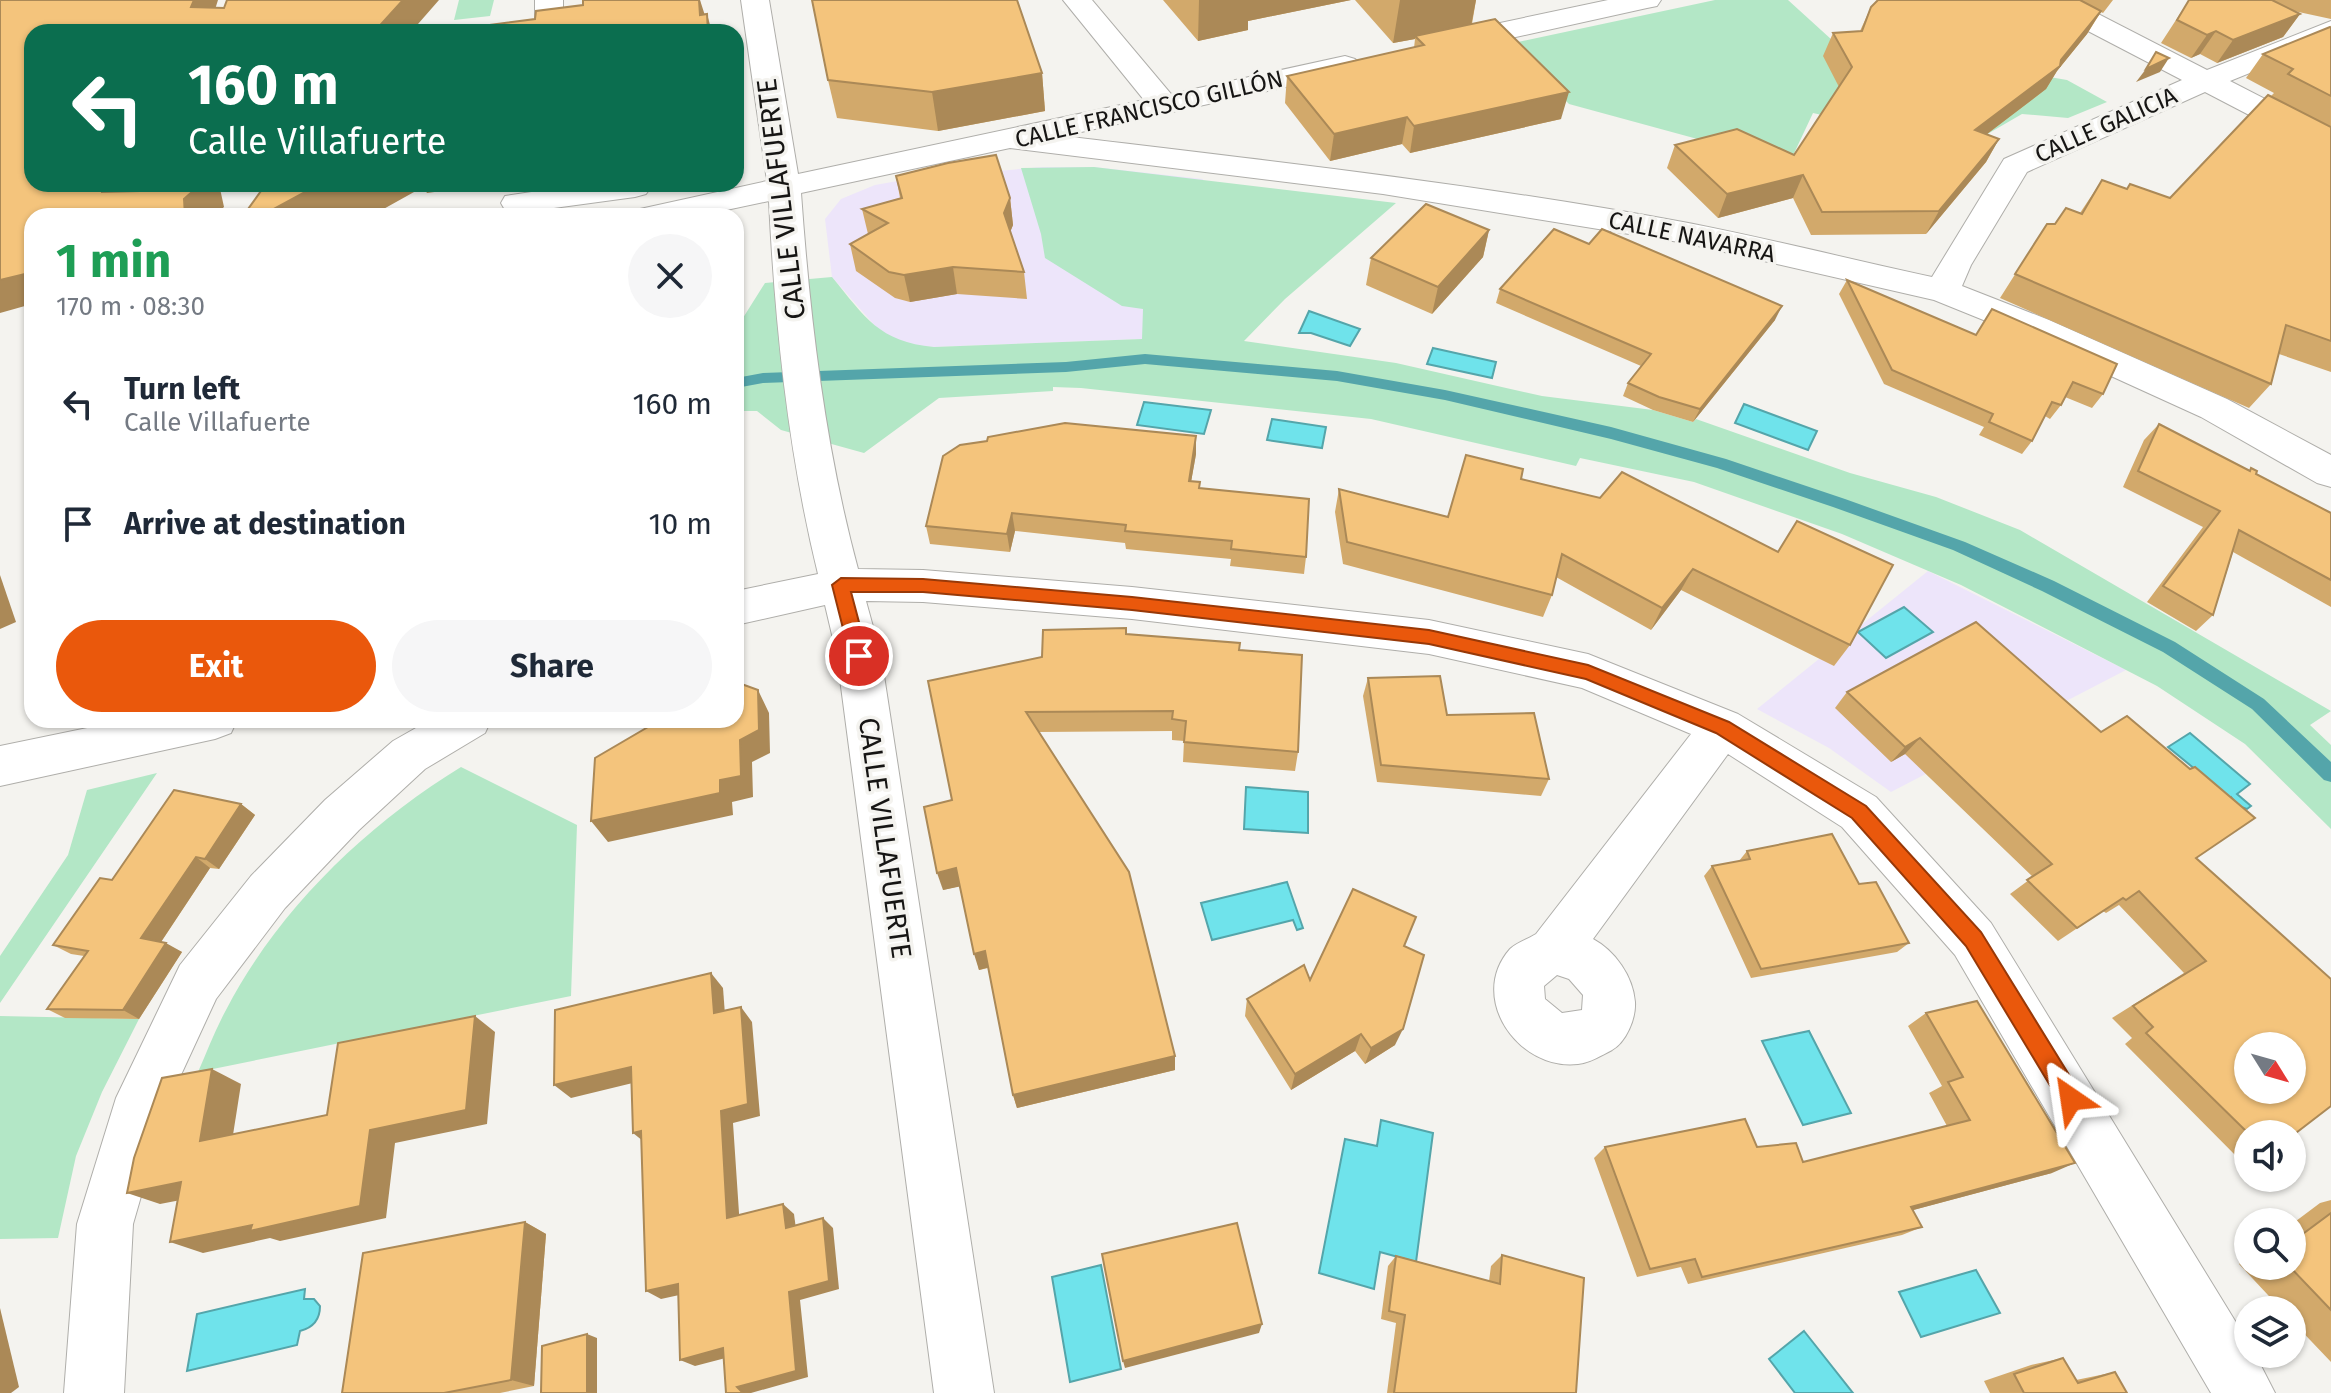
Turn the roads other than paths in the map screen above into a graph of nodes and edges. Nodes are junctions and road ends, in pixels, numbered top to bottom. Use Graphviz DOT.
graph roads {
  1 [pos="549,0"];
  2 [pos="755,0"];
  3 [pos="1077,0"];
  4 [pos="1647,0"];
  5 [pos="2050,0"];
  6 [pos="549,24"];
  7 [pos="2331,30"];
  8 [pos="1413,50"];
  9 [pos="1366,61"];
  10 [pos="2209,81"];
  11 [pos="1164,104"];
  12 [pos="1013,139"];
  13 [pos="2331,145"];
  14 [pos="784,186"];
  15 [pos="635,196"];
  16 [pos="518,201"];
  17 [pos="687,208"];
  18 [pos="1943,291"];
  19 [pos="2331,473"];
  20 [pos="841,585"];
  21 [pos="744,606"];
  22 [pos="1722,727"];
  23 [pos="178,728"];
  24 [pos="455,728"];
  25 [pos="0,766"];
  26 [pos="1554,951"];
  27 [pos="94,1393"];
  28 [pos="964,1393"];
  29 [pos="2245,1393"];
  1 -- 6 [label="street"];
  2 -- 14 [label="street, CALLE VILLAFUERTE"];
  3 -- 11 [label="street"];
  4 -- 8 [label="street"];
  5 -- 10 [label="street"];
  7 -- 10 [label="street, CALLE GALICIA"];
  9 -- 11 [label="street, CALLE FRANCISCO GILLÓN"];
  10 -- 13 [label="street"];
  10 -- 18 [label="street, CALLE GALICIA"];
  11 -- 12 [label="street, CALLE FRANCISCO GILLÓN"];
  12 -- 14 [label="street, CALLE FRANCISCO GILLÓN"];
  12 -- 18 [label="street, CALLE NAVARRA"];
  14 -- 17 [label="street, CALLE FRANCISCO GILLÓN"];
  14 -- 20 [label="street, CALLE VILLAFUERTE"];
  15 -- 16 [label="street"];
  18 -- 19 [label="street, CALLE NAVARRA"];
  20 -- 21 [label="street"];
  20 -- 22 [label="street"];
  20 -- 28 [label="street, CALLE VILLAFUERTE"];
  22 -- 26 [label="street"];
  22 -- 29 [label="street"];
  23 -- 25 [label="street"];
  24 -- 27 [label="street"];
}
